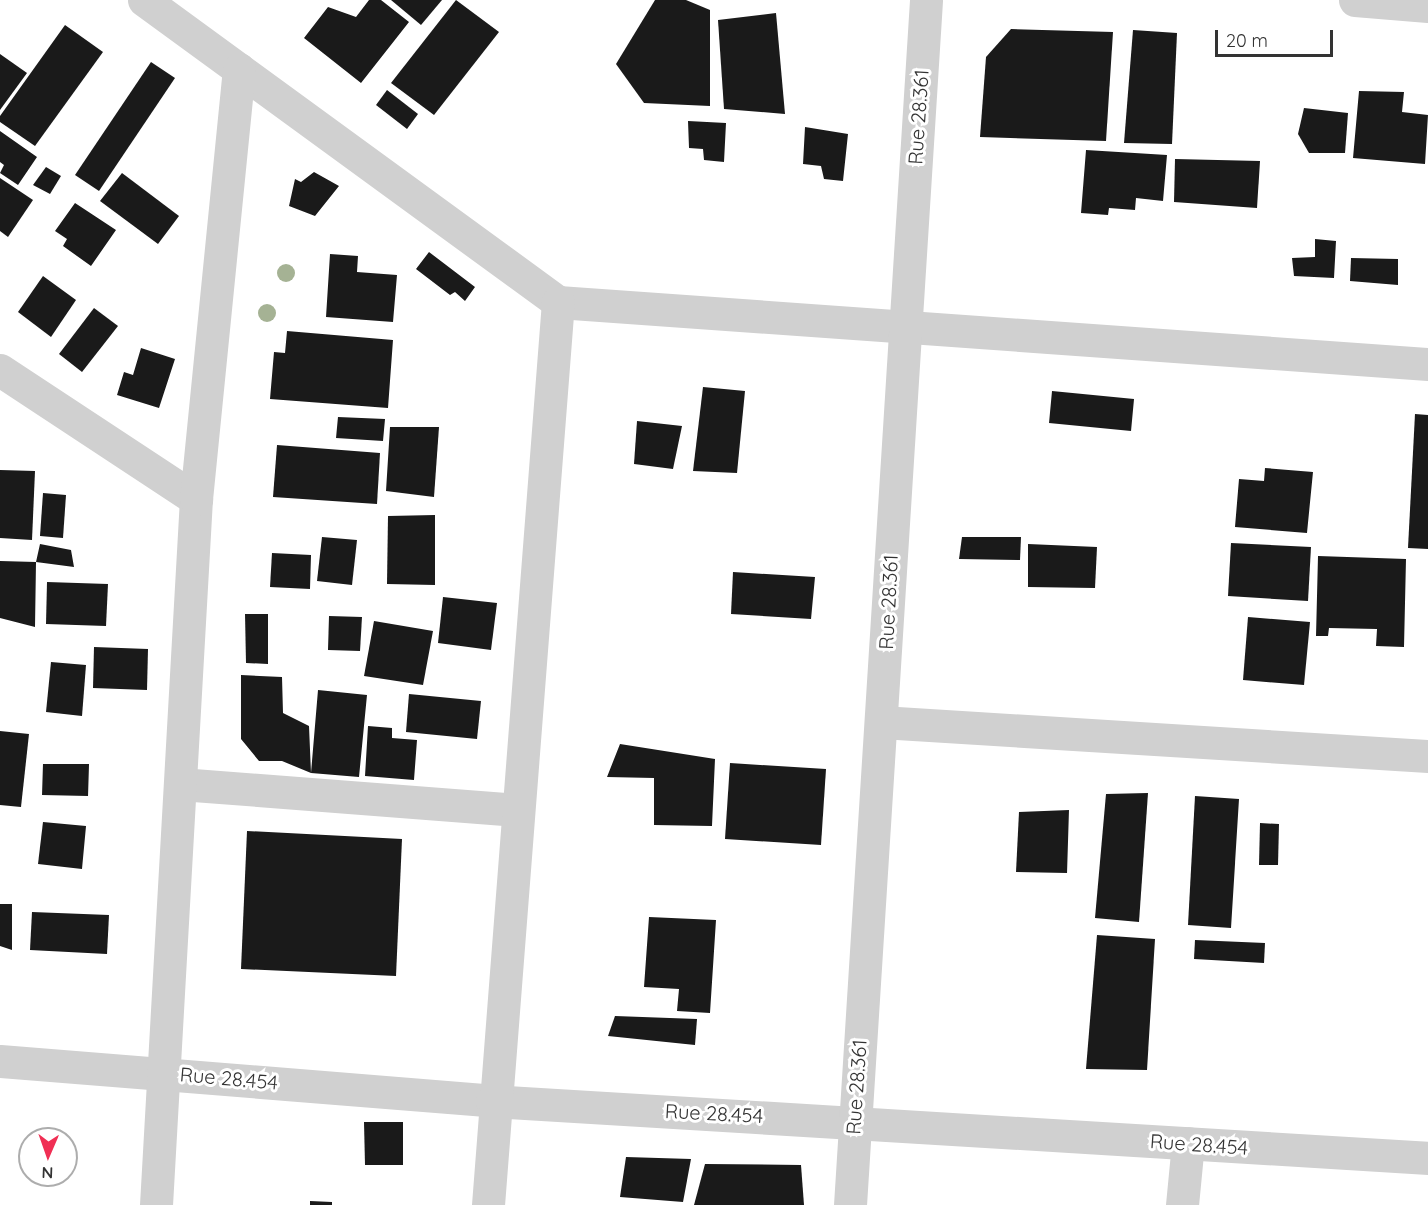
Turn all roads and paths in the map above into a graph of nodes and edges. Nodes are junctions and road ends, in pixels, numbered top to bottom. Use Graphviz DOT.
graph roads {
  1 [pos="144,0"];
  2 [pos="926,0"];
  3 [pos="1355,0"];
  4 [pos="1428,6"];
  5 [pos="239,69"];
  6 [pos="558,302"];
  7 [pos="904,326"];
  8 [pos="1428,364"];
  9 [pos="0,370"];
  10 [pos="196,499"];
  11 [pos="881,722"];
  12 [pos="1428,756"];
  13 [pos="180,784"];
  14 [pos="516,810"];
  15 [pos="0,1061"];
  16 [pos="164,1073"];
  17 [pos="492,1101"];
  18 [pos="854,1120"];
  19 [pos="1188,1143"];
  20 [pos="1428,1158"];
  21 [pos="156,1205"];
  22 [pos="488,1205"];
  23 [pos="850,1205"];
  24 [pos="1182,1205"];
  1 -- 5 [label="street"];
  2 -- 7 [label="street, Rue 28.361"];
  3 -- 4 [label="street"];
  5 -- 6 [label="street"];
  5 -- 10 [label="street"];
  6 -- 7 [label="street"];
  6 -- 14 [label="street"];
  7 -- 8 [label="street"];
  7 -- 11 [label="street, Rue 28.361"];
  9 -- 10 [label="street"];
  10 -- 13 [label="street"];
  11 -- 12 [label="street"];
  11 -- 18 [label="street, Rue 28.361"];
  13 -- 14 [label="street"];
  13 -- 16 [label="street"];
  14 -- 17 [label="street"];
  15 -- 16 [label="street, Rue 28.454"];
  16 -- 17 [label="street, Rue 28.454"];
  16 -- 21 [label="street"];
  17 -- 18 [label="street, Rue 28.454"];
  17 -- 22 [label="street"];
  18 -- 19 [label="street, Rue 28.454"];
  18 -- 23 [label="street, Rue 28.361"];
  19 -- 20 [label="street, Rue 28.454"];
  19 -- 24 [label="street"];
}
